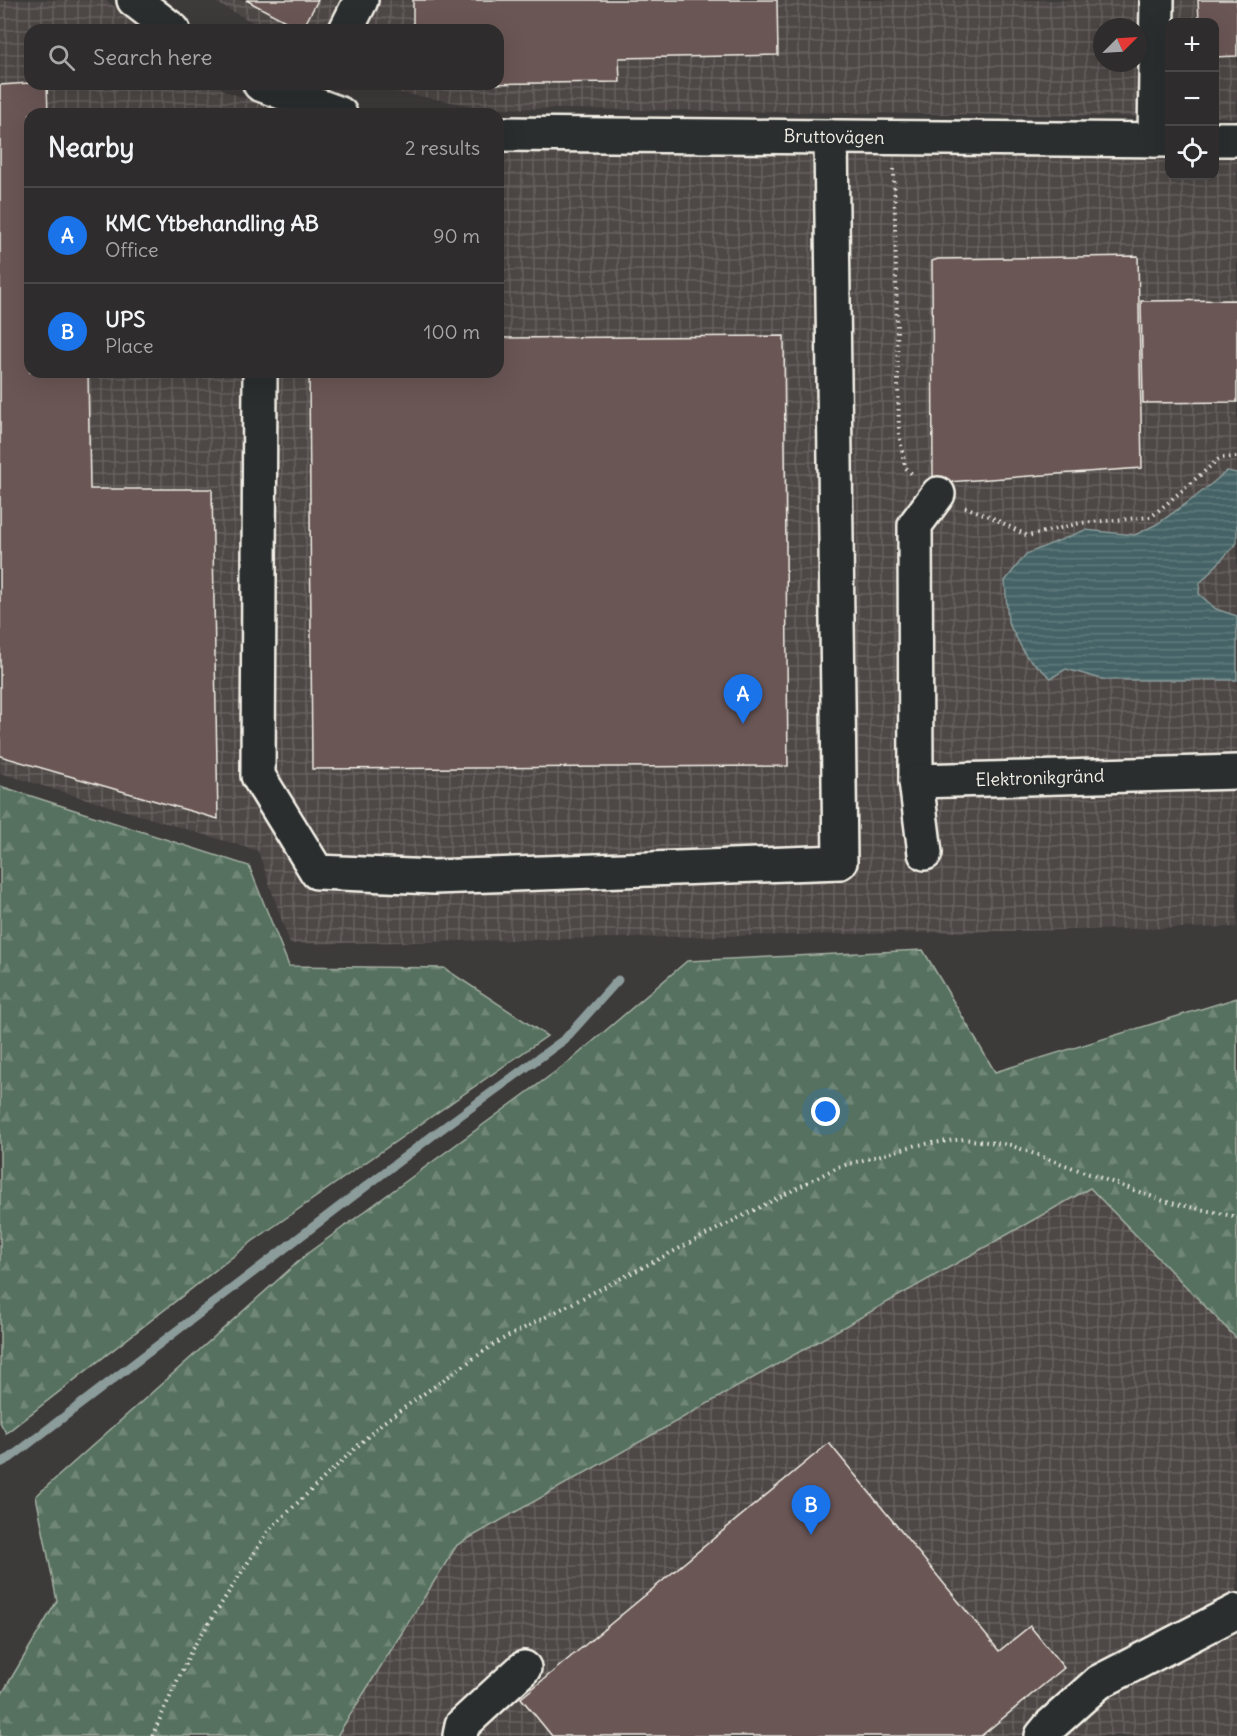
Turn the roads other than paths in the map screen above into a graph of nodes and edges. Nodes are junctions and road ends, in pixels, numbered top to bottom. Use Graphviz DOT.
graph roads {
  1 [pos="361,0"];
  2 [pos="1157,0"];
  3 [pos="141,2"];
  4 [pos="166,24"];
  5 [pos="349,24"];
  6 [pos="261,90"];
  7 [pos="296,90"];
  8 [pos="314,93"];
  9 [pos="261,108"];
  10 [pos="333,108"];
  11 [pos="504,134"];
  12 [pos="831,137"];
  13 [pos="1219,139"];
  14 [pos="1237,139"];
  15 [pos="1162,140"];
  16 [pos="260,378"];
  17 [pos="938,494"];
  18 [pos="1237,772"];
  19 [pos="916,781"];
  20 [pos="925,853"];
  21 [pos="1237,1611"];
  22 [pos="524,1668"];
  23 [pos="460,1736"];
  24 [pos="1042,1736"];
  1 -- 5 [label="street"];
  2 -- 15 [label="street"];
  3 -- 4 [label="street"];
  6 -- 9 [label="street"];
  7 -- 8 [label="street"];
  8 -- 10 [label="street"];
  11 -- 12 [label="street, Bruttovägen"];
  12 -- 15 [label="street, Bruttovägen"];
  12 -- 16 [label="street"];
  13 -- 14 [label="street"];
  17 -- 19 [label="street"];
  18 -- 19 [label="street, Elektronikgränd"];
  19 -- 20 [label="street"];
  21 -- 24 [label="street"];
  22 -- 23 [label="street"];
}
